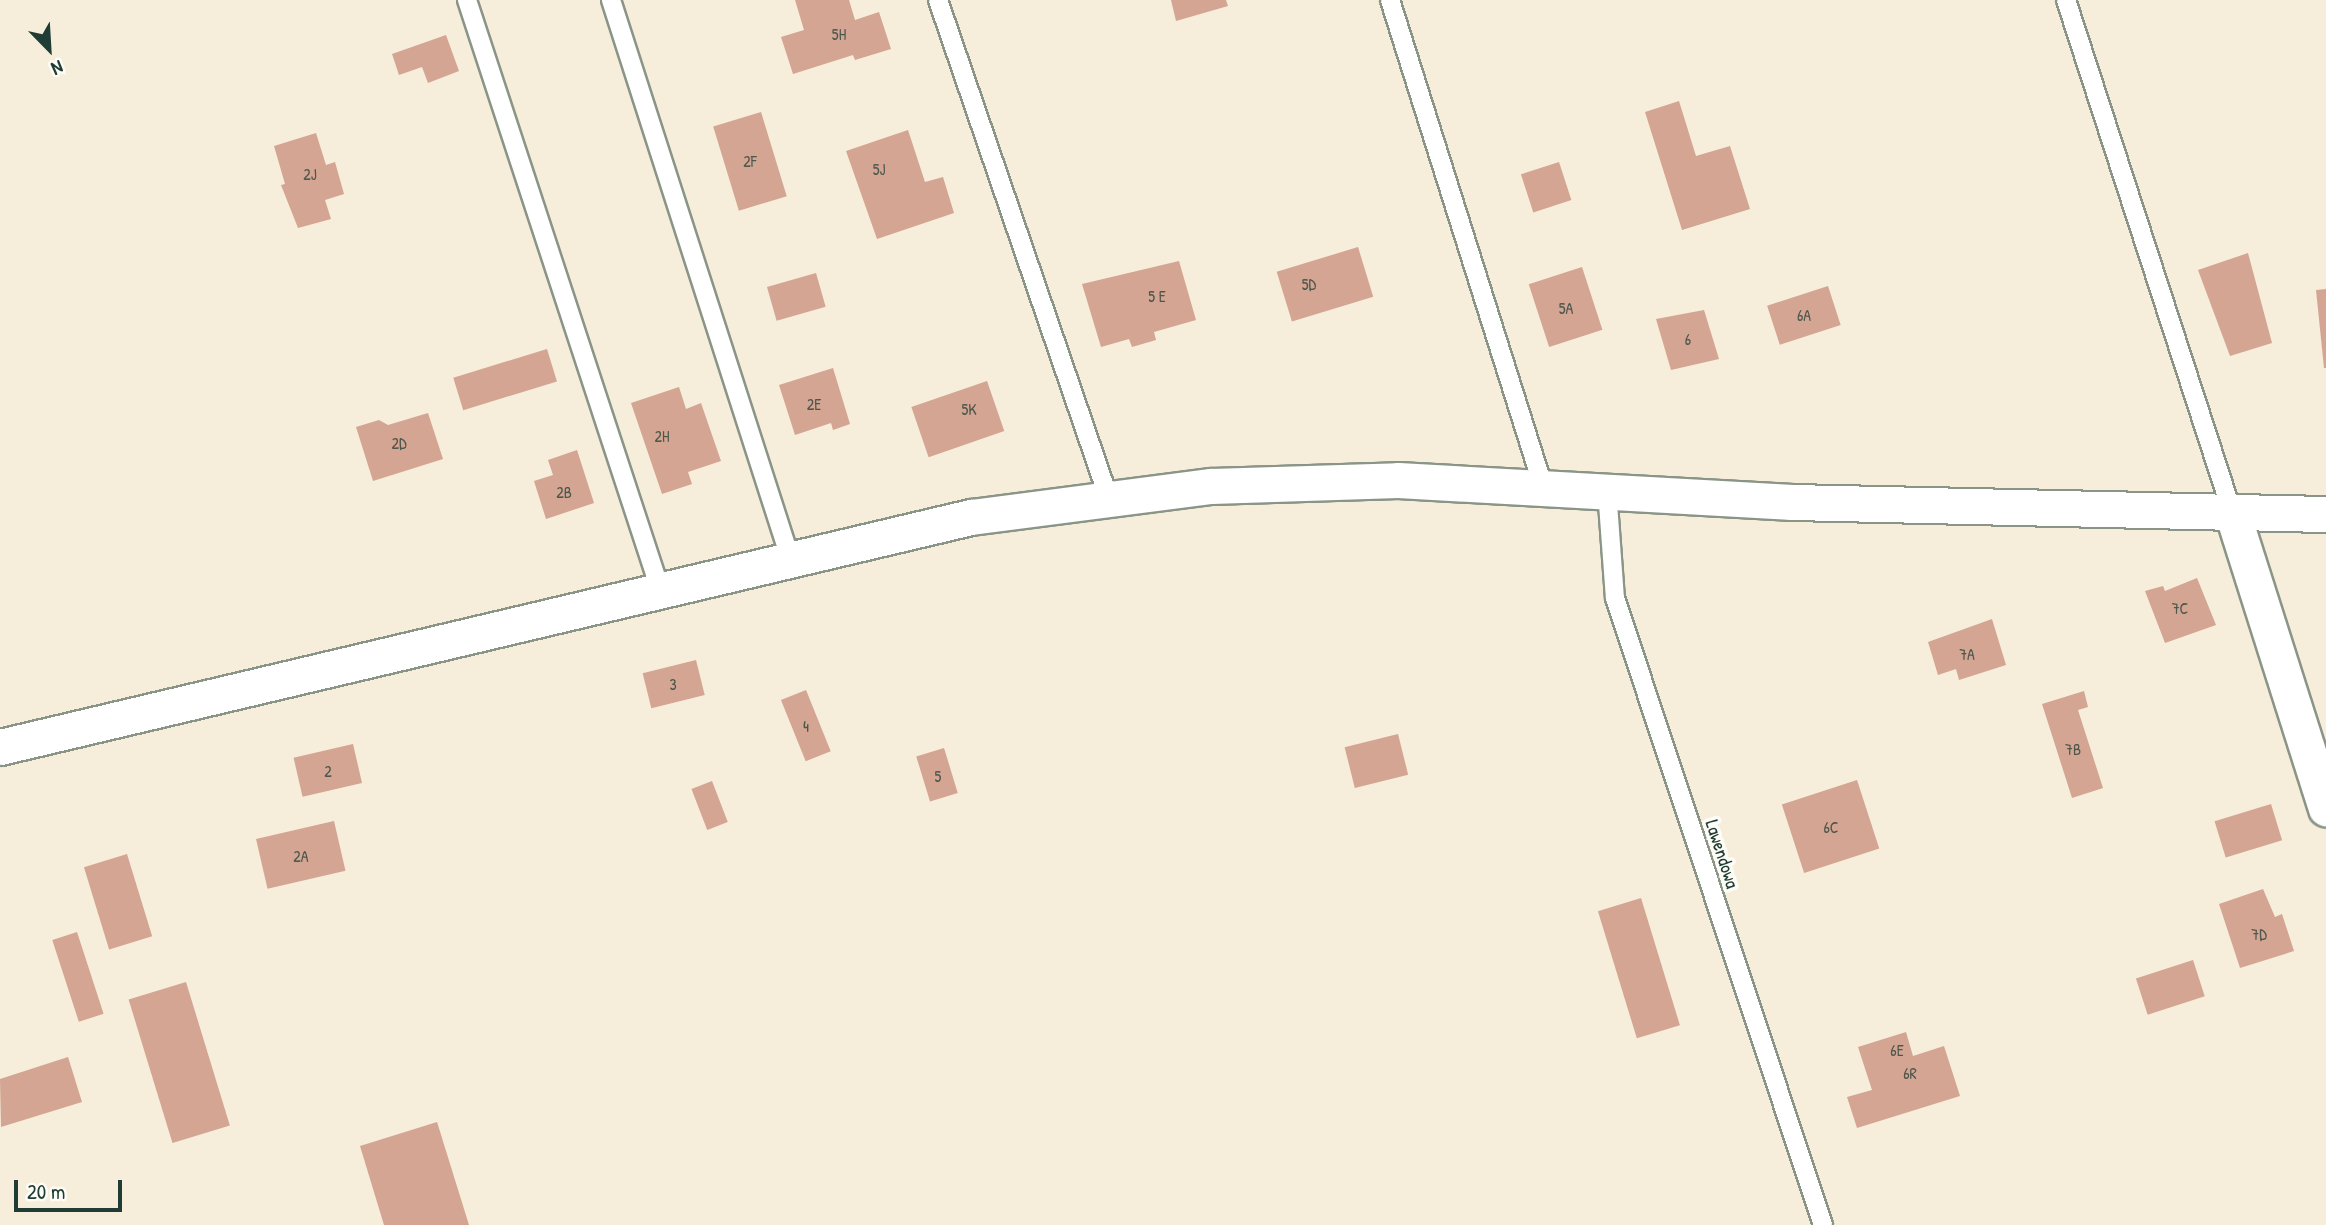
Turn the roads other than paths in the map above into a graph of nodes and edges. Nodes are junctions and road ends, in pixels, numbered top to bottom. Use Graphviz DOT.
graph roads {
  1 [pos="467,0"];
  2 [pos="611,0"];
  3 [pos="938,0"];
  4 [pos="1390,0"];
  5 [pos="2066,0"];
  6 [pos="1543,486"];
  7 [pos="1607,490"];
  8 [pos="1109,499"];
  9 [pos="2232,512"];
  10 [pos="2326,514"];
  11 [pos="791,561"];
  12 [pos="661,592"];
  13 [pos="0,747"];
  14 [pos="2326,808"];
  15 [pos="1823,1225"];
  1 -- 12 [label="lane"];
  2 -- 11 [label="lane"];
  3 -- 8 [label="lane"];
  4 -- 6 [label="lane"];
  5 -- 9 [label="lane"];
  6 -- 7 [label="street"];
  6 -- 8 [label="street"];
  7 -- 9 [label="street"];
  7 -- 15 [label="lane, Lawendowa"];
  8 -- 11 [label="street"];
  9 -- 10 [label="street"];
  9 -- 14 [label="street"];
  11 -- 12 [label="street"];
  12 -- 13 [label="street"];
}
